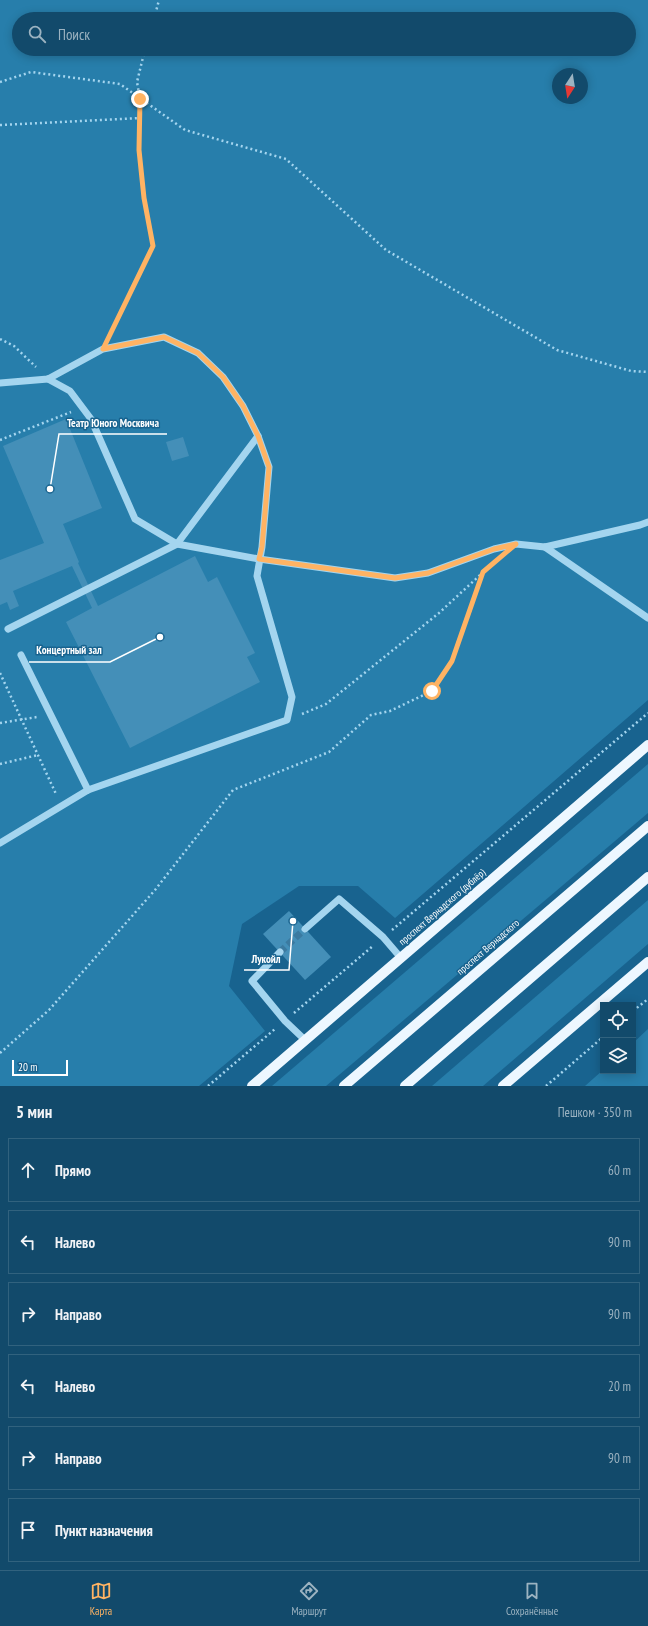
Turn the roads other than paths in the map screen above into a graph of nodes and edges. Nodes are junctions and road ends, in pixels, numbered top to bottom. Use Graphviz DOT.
graph roads {
  1 [pos="48,379"];
  2 [pos="0,383"];
  3 [pos="258,436"];
  4 [pos="648,522"];
  5 [pos="177,544"];
  6 [pos="545,547"];
  7 [pos="259,559"];
  8 [pos="648,618"];
  9 [pos="8,629"];
  10 [pos="22,655"];
  11 [pos="648,745"];
  12 [pos="88,790"];
  13 [pos="648,826"];
  14 [pos="0,843"];
  15 [pos="648,877"];
  16 [pos="305,929"];
  17 [pos="280,952"];
  18 [pos="401,958"];
  19 [pos="648,962"];
  20 [pos="305,1040"];
  21 [pos="252,1086"];
  22 [pos="344,1086"];
  23 [pos="405,1086"];
  24 [pos="502,1086"];
  1 -- 2 [label="lane"];
  1 -- 3 [label="lane"];
  1 -- 5 [label="lane"];
  3 -- 5 [label="lane"];
  3 -- 7 [label="lane"];
  4 -- 6 [label="lane"];
  5 -- 7 [label="lane"];
  5 -- 9 [label="lane"];
  6 -- 7 [label="lane"];
  6 -- 8 [label="lane"];
  7 -- 12 [label="lane"];
  10 -- 12 [label="lane"];
  11 -- 18 [label="main road, проспект Вернадского (дублёр)"];
  12 -- 14 [label="lane"];
  13 -- 22 [label="main road, проспект Вернадского"];
  15 -- 23 [label="main road"];
  16 -- 18 [label="lane"];
  17 -- 20 [label="lane"];
  18 -- 20 [label="main road, проспект Вернадского (дублёр)"];
  19 -- 24 [label="main road"];
  20 -- 21 [label="main road, проспект Вернадского (дублёр)"];
}
